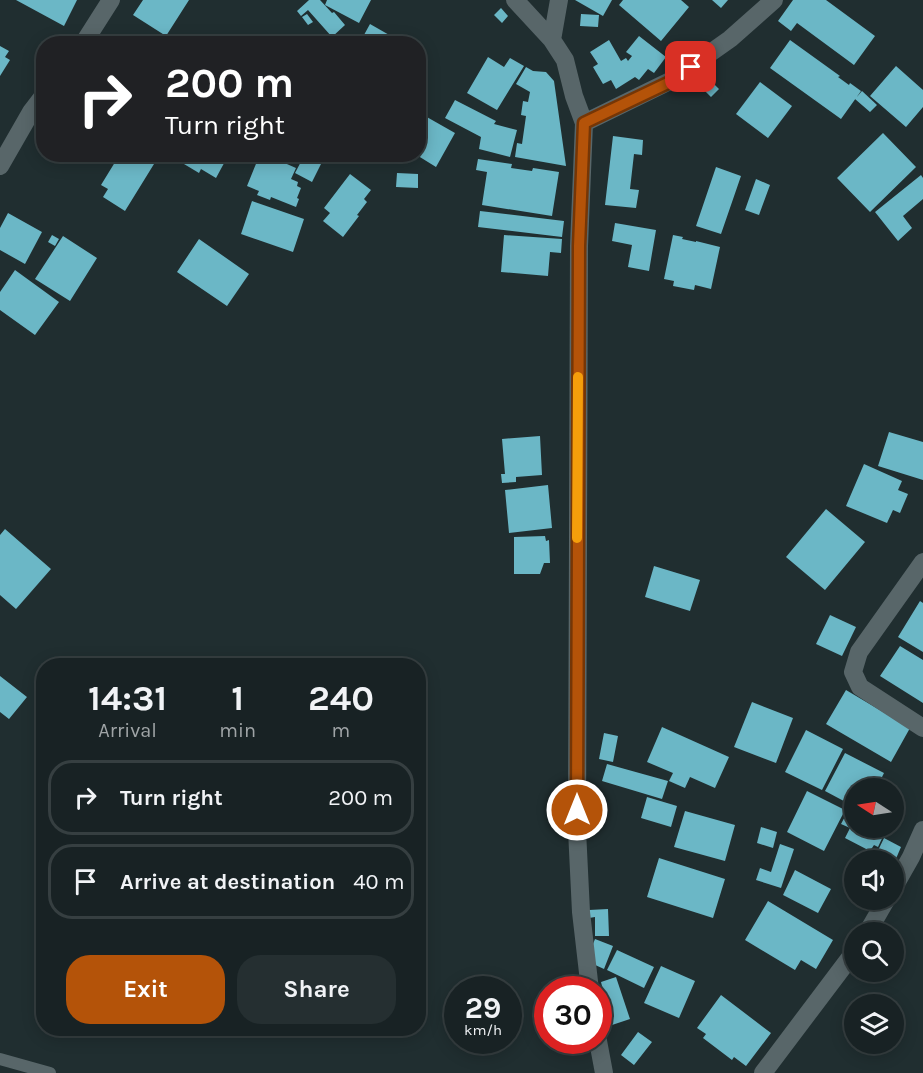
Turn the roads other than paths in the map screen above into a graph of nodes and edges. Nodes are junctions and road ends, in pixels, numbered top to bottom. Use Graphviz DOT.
graph roads {
  1 [pos="111,0"];
  2 [pos="515,0"];
  3 [pos="559,0"];
  4 [pos="774,0"];
  5 [pos="88,36"];
  6 [pos="552,40"];
  7 [pos="36,105"];
  8 [pos="584,123"];
  9 [pos="0,166"];
  10 [pos="923,562"];
  11 [pos="923,728"];
  12 [pos="923,830"];
  13 [pos="904,868"];
  14 [pos="844,966"];
  15 [pos="588,976"];
  16 [pos="600,1054"];
  17 [pos="0,1059"];
  18 [pos="50,1073"];
  19 [pos="604,1073"];
  20 [pos="763,1073"];
  1 -- 5 [label="street"];
  2 -- 6 [label="street"];
  3 -- 6 [label="street"];
  4 -- 8 [label="street"];
  6 -- 8 [label="street"];
  7 -- 9 [label="street"];
  8 -- 15 [label="street"];
  10 -- 11 [label="street"];
  12 -- 13 [label="street"];
  14 -- 20 [label="street"];
  16 -- 19 [label="street"];
  17 -- 18 [label="lane"];
}
